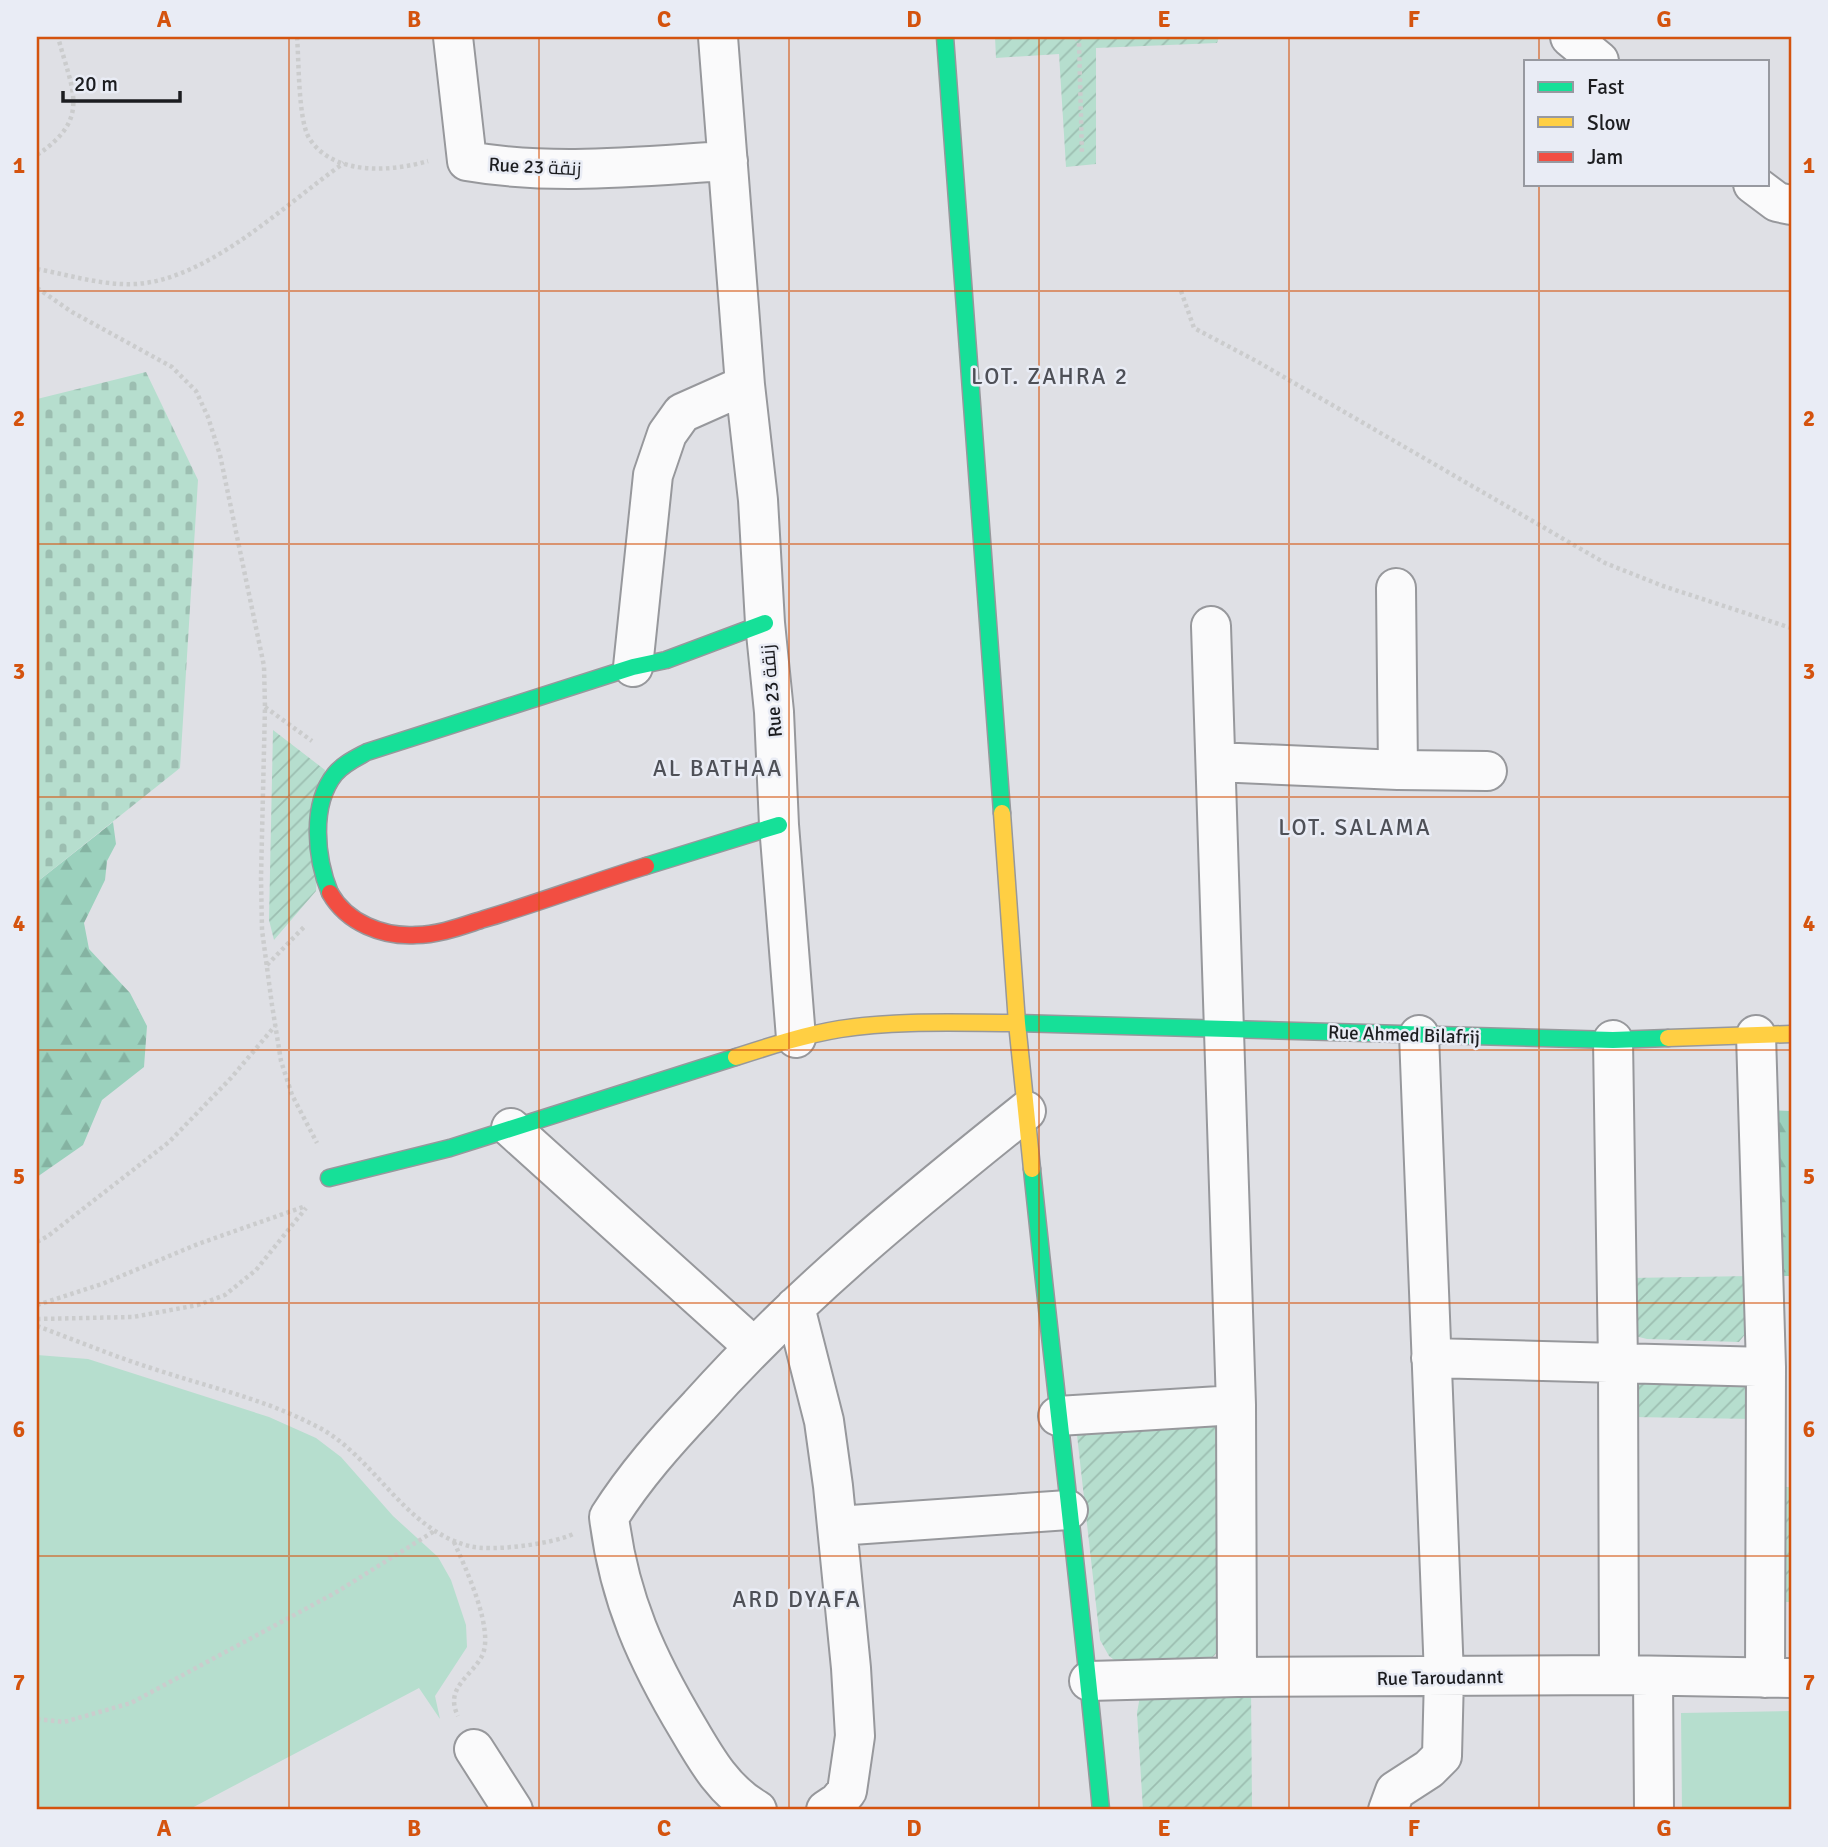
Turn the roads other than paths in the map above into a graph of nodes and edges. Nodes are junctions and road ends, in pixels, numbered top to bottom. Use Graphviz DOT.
graph roads {
  1 [pos="453,37"];
  2 [pos="718,37"];
  3 [pos="945,37"];
  4 [pos="1570,37"];
  5 [pos="1598,60"];
  6 [pos="728,160"];
  7 [pos="1756,186"];
  8 [pos="1791,205"];
  9 [pos="745,385"];
  10 [pos="1396,588"];
  11 [pos="765,623"];
  12 [pos="1211,626"];
  13 [pos="633,667"];
  14 [pos="1216,762"];
  15 [pos="1398,770"];
  16 [pos="1488,771"];
  17 [pos="779,825"];
  18 [pos="1017,1023"];
  19 [pos="1223,1027"];
  20 [pos="1419,1035"];
  21 [pos="1774,1035"];
  22 [pos="796,1038"];
  23 [pos="1613,1040"];
  24 [pos="1026,1111"];
  25 [pos="511,1128"];
  26 [pos="329,1178"];
  27 [pos="795,1307"];
  28 [pos="754,1347"];
  29 [pos="1431,1358"];
  30 [pos="1618,1364"];
  31 [pos="1766,1367"];
  32 [pos="1236,1405"];
  33 [pos="1058,1416"];
  34 [pos="1068,1510"];
  35 [pos="836,1526"];
  36 [pos="1444,1676"];
  37 [pos="1636,1676"];
  38 [pos="1237,1677"];
  39 [pos="1778,1678"];
  40 [pos="1089,1681"];
  41 [pos="474,1748"];
  42 [pos="513,1810"];
  43 [pos="757,1810"];
  44 [pos="826,1810"];
  45 [pos="1101,1810"];
  46 [pos="1388,1810"];
  47 [pos="1654,1810"];
  1 -- 6 [label="street, Rue 23 زنقة"];
  2 -- 6 [label="street, Rue 23 زنقة"];
  3 -- 18 [label="street"];
  4 -- 5 [label="street"];
  6 -- 9 [label="street, Rue 23 زنقة"];
  7 -- 8 [label="street"];
  9 -- 11 [label="street, Rue 23 زنقة"];
  9 -- 13 [label="street"];
  10 -- 15 [label="street"];
  11 -- 13 [label="street"];
  11 -- 17 [label="street, Rue 23 زنقة"];
  12 -- 14 [label="street"];
  13 -- 17 [label="street"];
  14 -- 15 [label="street"];
  14 -- 19 [label="street"];
  15 -- 16 [label="street"];
  17 -- 22 [label="street, Rue 23 زنقة"];
  18 -- 19 [label="street, Rue Ahmed Bilafrij"];
  18 -- 22 [label="street, Rue Ahmed Bilafrij"];
  18 -- 24 [label="street"];
  19 -- 20 [label="street, Rue Ahmed Bilafrij"];
  19 -- 32 [label="street"];
  20 -- 23 [label="street, Rue Ahmed Bilafrij"];
  20 -- 29 [label="street"];
  21 -- 23 [label="street, Rue Ahmed Bilafrij"];
  21 -- 31 [label="street"];
  22 -- 25 [label="street, Rue Ahmed Bilafrij"];
  23 -- 30 [label="street"];
  24 -- 27 [label="street"];
  24 -- 33 [label="street"];
  25 -- 26 [label="street, Rue Ahmed Bilafrij"];
  25 -- 28 [label="street"];
  27 -- 28 [label="street"];
  27 -- 35 [label="street"];
  28 -- 43 [label="street"];
  29 -- 30 [label="street"];
  29 -- 36 [label="street"];
  30 -- 31 [label="street"];
  30 -- 37 [label="street"];
  31 -- 39 [label="street"];
  32 -- 33 [label="street"];
  32 -- 38 [label="street"];
  33 -- 34 [label="street"];
  34 -- 35 [label="street"];
  34 -- 40 [label="street"];
  35 -- 44 [label="street"];
  36 -- 37 [label="street, Rue Taroudannt"];
  36 -- 38 [label="street, Rue Taroudannt"];
  36 -- 46 [label="street"];
  37 -- 39 [label="street, Rue Taroudannt"];
  37 -- 47 [label="street"];
  38 -- 40 [label="street, Rue Taroudannt"];
  40 -- 45 [label="street"];
  41 -- 42 [label="street"];
}
